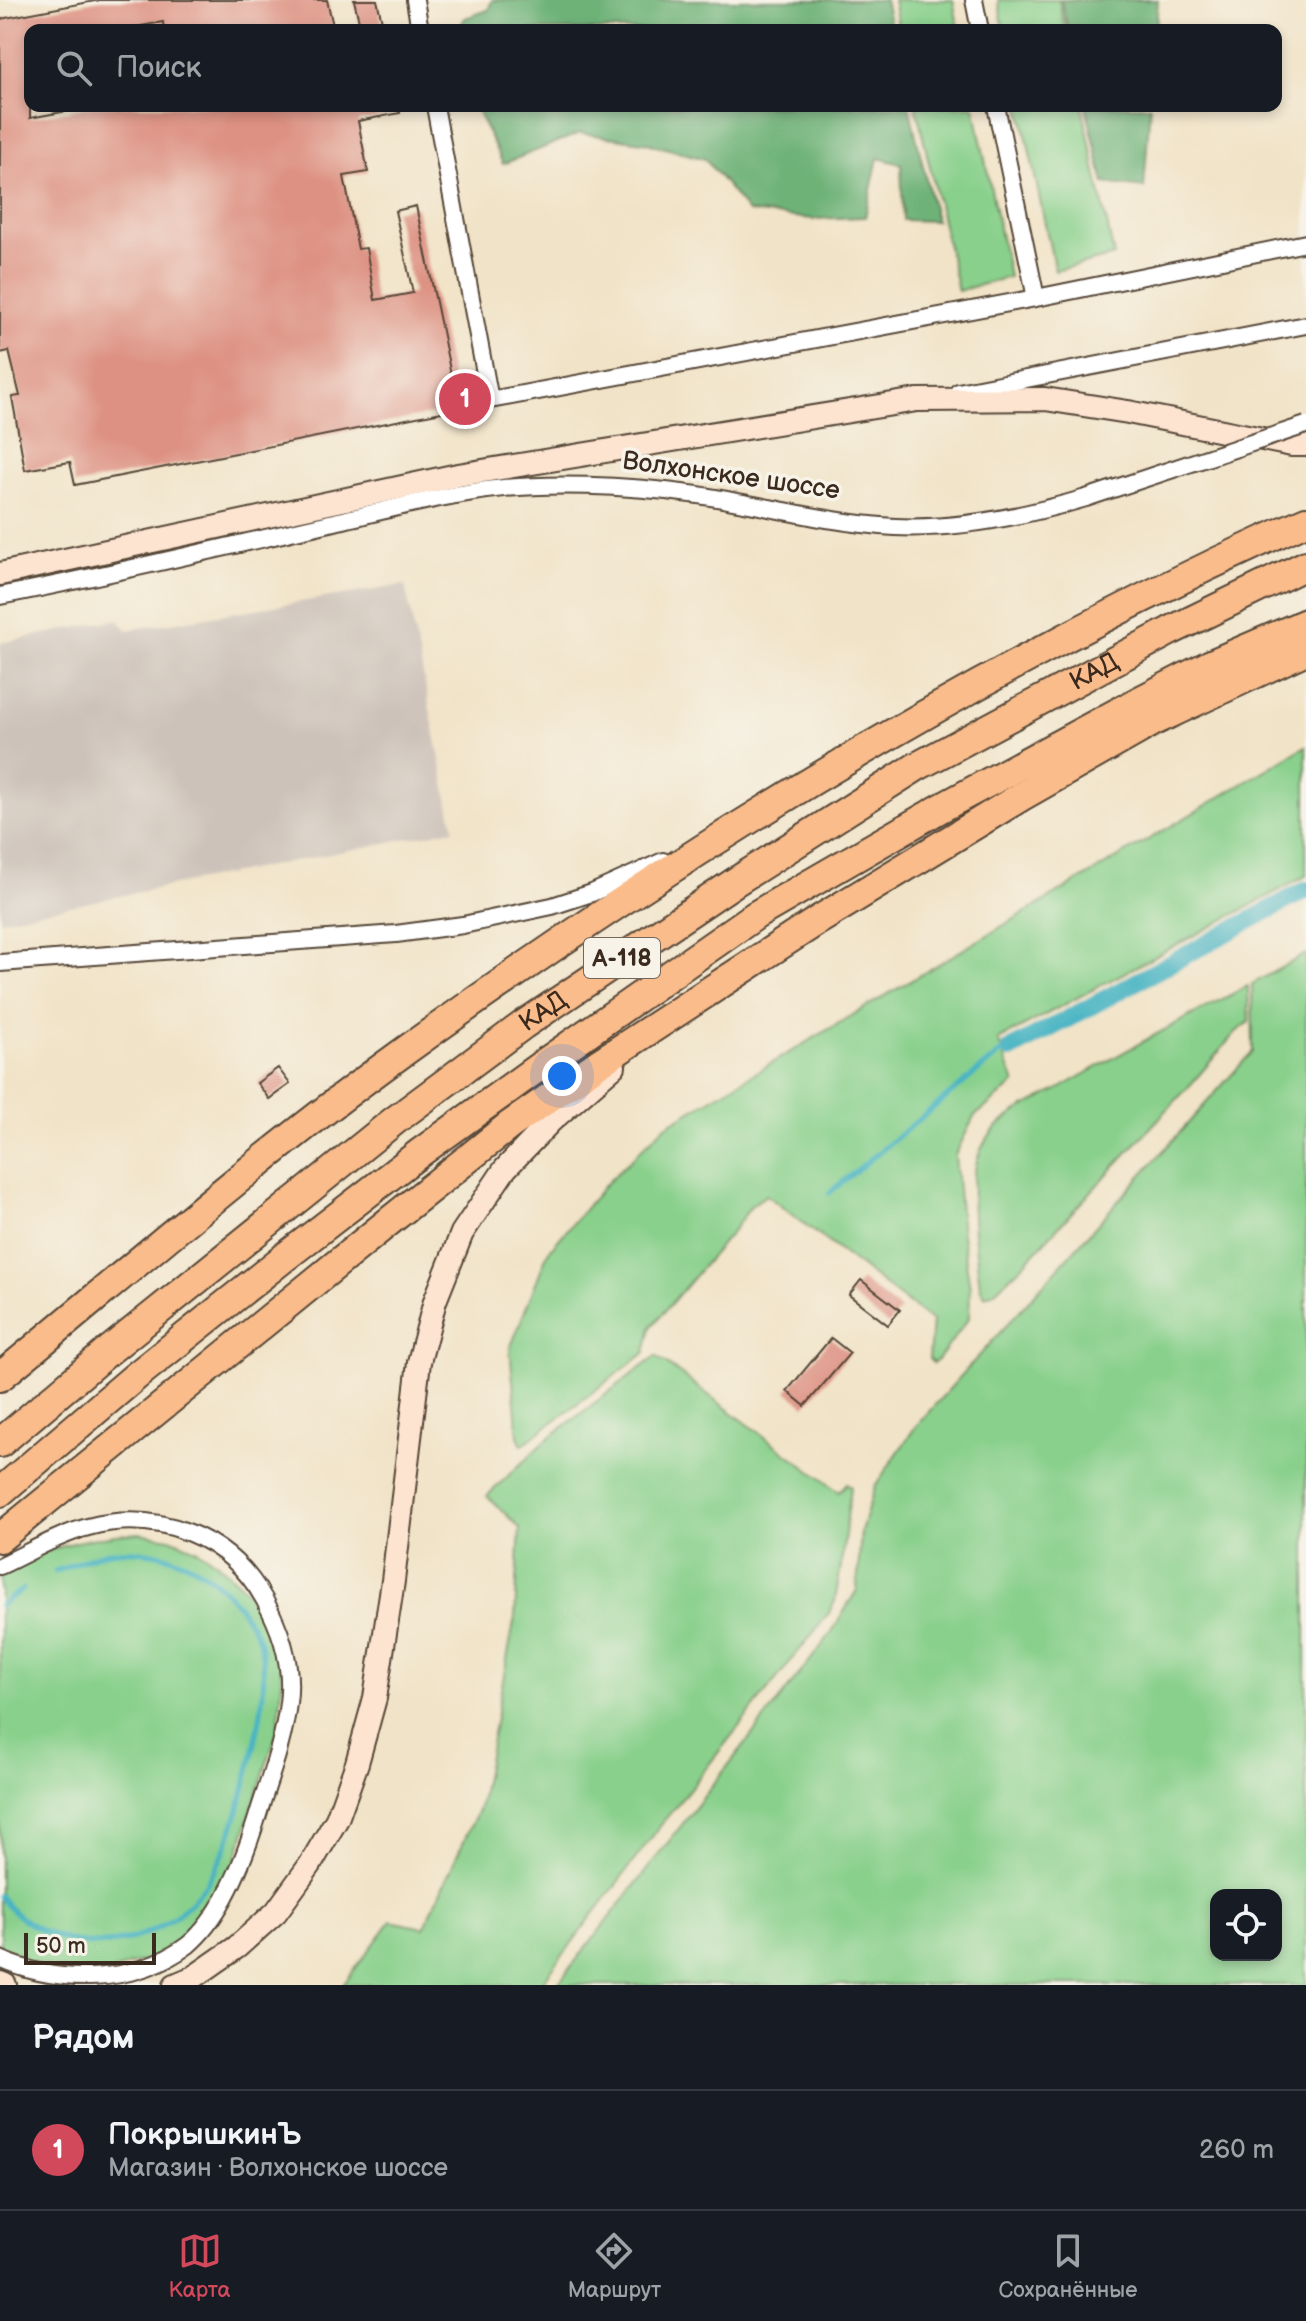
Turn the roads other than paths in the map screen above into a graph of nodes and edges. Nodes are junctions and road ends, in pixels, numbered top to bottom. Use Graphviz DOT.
graph roads {
  1 [pos="415,0"];
  2 [pos="974,0"];
  3 [pos="419,24"];
  4 [pos="979,24"];
  5 [pos="436,112"];
  6 [pos="997,112"];
  7 [pos="1306,243"];
  8 [pos="1036,298"];
  9 [pos="1306,325"];
  10 [pos="917,400"];
  11 [pos="1306,425"];
  12 [pos="1306,445"];
  13 [pos="1306,521"];
  14 [pos="1306,565"];
  15 [pos="0,574"];
  16 [pos="0,596"];
  17 [pos="1306,623"];
  18 [pos="1306,650"];
  19 [pos="723,834"];
  20 [pos="0,963"];
  21 [pos="685,1006"];
  22 [pos="0,1377"];
  23 [pos="0,1443"];
  24 [pos="0,1492"];
  25 [pos="0,1538"];
  26 [pos="0,1566"];
  27 [pos="0,1959"];
  28 [pos="175,1985"];
  1 -- 3 [label="street"];
  2 -- 4 [label="street"];
  5 -- 8 [label="street"];
  6 -- 8 [label="street"];
  7 -- 8 [label="street"];
  9 -- 10 [label="street, Волхонское шоссе"];
  10 -- 12 [label="main road"];
  10 -- 15 [label="main road, Волхонское шоссе"];
  11 -- 16 [label="street, Волхонское шоссе, bridge"];
  13 -- 19 [label="highway"];
  14 -- 23 [label="highway, КАД / А-118"];
  17 -- 24 [label="highway, КАД / А-118"];
  18 -- 21 [label="highway"];
  19 -- 20 [label="street"];
  19 -- 22 [label="highway"];
  21 -- 25 [label="highway"];
  21 -- 28 [label="main road"];
  26 -- 27 [label="street"];
}
